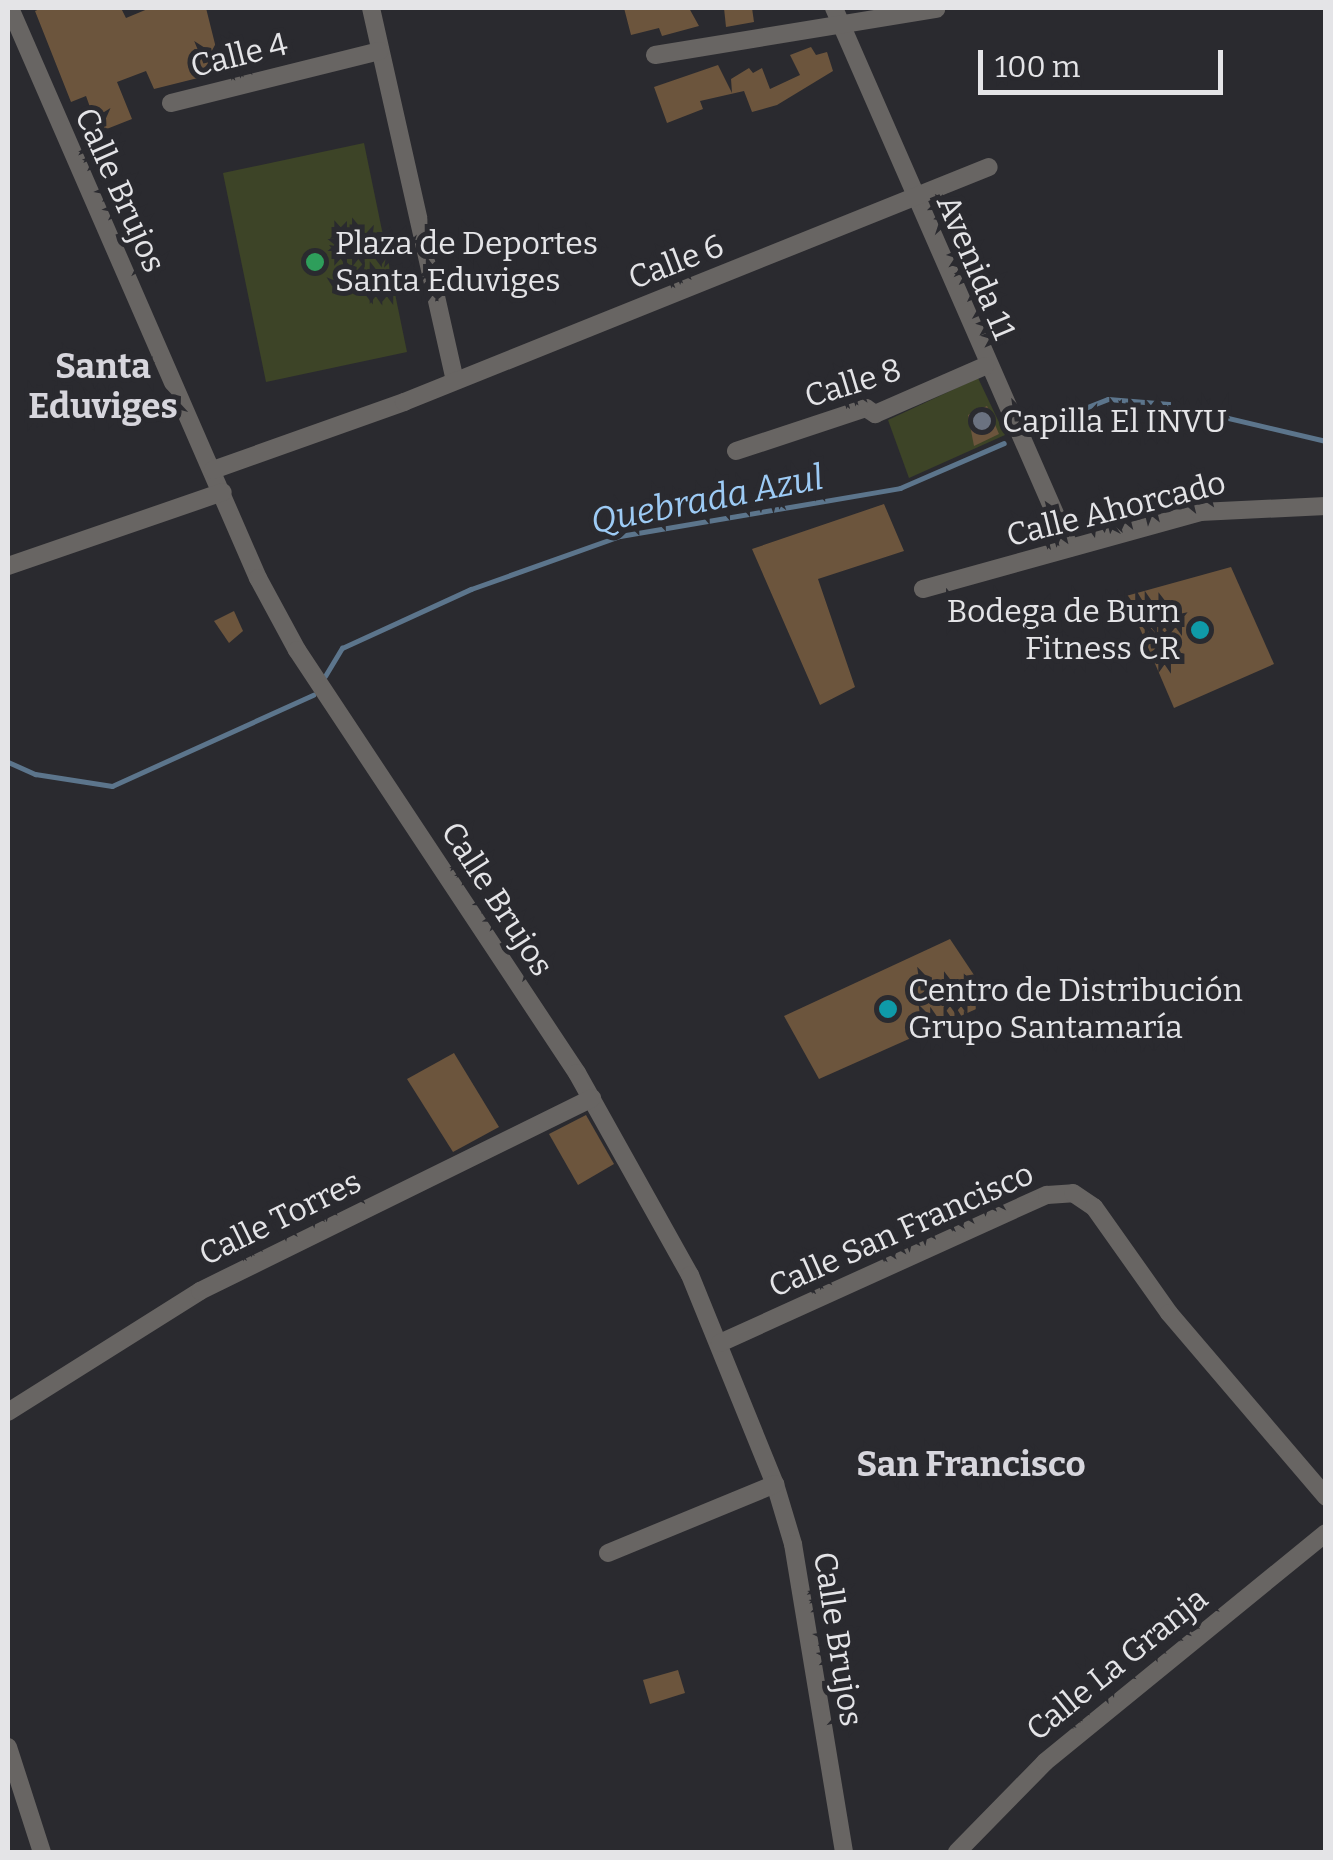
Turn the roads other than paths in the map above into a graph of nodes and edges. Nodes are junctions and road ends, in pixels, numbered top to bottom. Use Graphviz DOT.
graph roads {
  1 [pos="10,8"];
  2 [pos="371,8"];
  3 [pos="936,9"];
  4 [pos="835,16"];
  5 [pos="380,51"];
  6 [pos="654,55"];
  7 [pos="171,103"];
  8 [pos="989,167"];
  9 [pos="915,199"];
  10 [pos="985,366"];
  11 [pos="455,381"];
  12 [pos="736,452"];
  13 [pos="213,470"];
  14 [pos="223,492"];
  15 [pos="1326,506"];
  16 [pos="1070,548"];
  17 [pos="8,566"];
  18 [pos="922,589"];
  19 [pos="592,1098"];
  20 [pos="720,1343"];
  21 [pos="8,1412"];
  22 [pos="775,1484"];
  23 [pos="1326,1497"];
  24 [pos="1326,1533"];
  25 [pos="608,1553"];
  26 [pos="8,1747"];
  27 [pos="42,1852"];
  28 [pos="844,1852"];
  29 [pos="957,1852"];
  1 -- 13 [label="street, Calle Brujos"];
  2 -- 5 [label="street"];
  3 -- 4 [label="street"];
  4 -- 6 [label="street"];
  4 -- 9 [label="street, Avenida 11"];
  5 -- 7 [label="street, Calle 4"];
  5 -- 11 [label="street"];
  8 -- 9 [label="street, Calle 6"];
  9 -- 10 [label="street, Avenida 11"];
  9 -- 11 [label="street, Calle 6"];
  10 -- 12 [label="street, Calle 8"];
  10 -- 16 [label="street, Avenida 11"];
  11 -- 13 [label="street, Calle 6"];
  13 -- 14 [label="street, Calle Brujos"];
  14 -- 17 [label="street"];
  14 -- 19 [label="street, Calle Brujos"];
  15 -- 16 [label="street, Calle Ahorcado"];
  16 -- 18 [label="street, Calle Ahorcado"];
  19 -- 20 [label="street, Calle Brujos"];
  19 -- 21 [label="street, Calle Torres"];
  20 -- 22 [label="street, Calle Brujos"];
  20 -- 23 [label="street, Calle San Francisco"];
  22 -- 25 [label="street"];
  22 -- 28 [label="street, Calle Brujos"];
  24 -- 29 [label="street, Calle La Granja"];
  26 -- 27 [label="street"];
}
